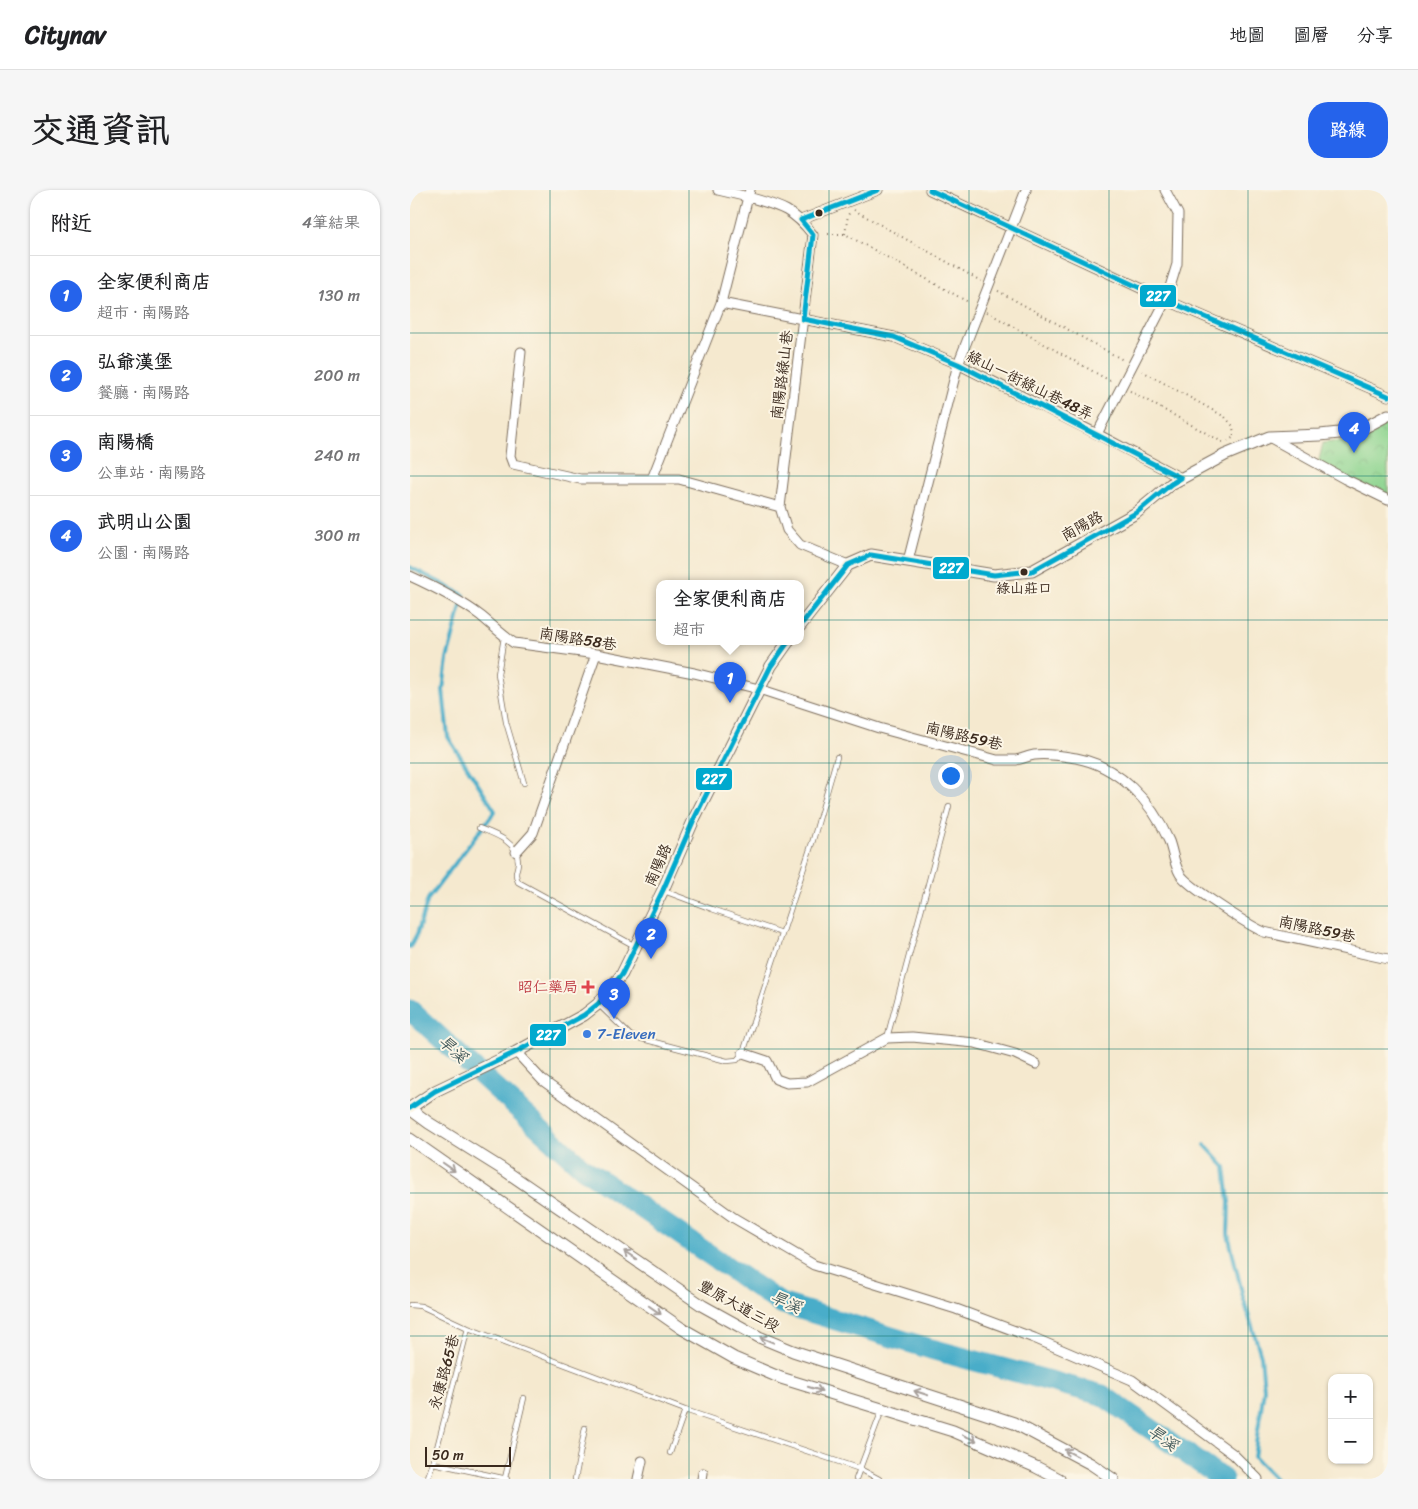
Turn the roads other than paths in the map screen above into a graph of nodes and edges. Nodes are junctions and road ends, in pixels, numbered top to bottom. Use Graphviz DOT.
graph roads {
  1 [pos="718,190"];
  2 [pos="878,190"];
  3 [pos="930,190"];
  4 [pos="1026,190"];
  5 [pos="1165,190"];
  6 [pos="749,193"];
  7 [pos="801,220"];
  8 [pos="1011,229"];
  9 [pos="1166,300"];
  10 [pos="721,303"];
  11 [pos="803,319"];
  12 [pos="521,352"];
  13 [pos="958,364"];
  14 [pos="1388,396"];
  15 [pos="1388,415"];
  16 [pos="1096,434"];
  17 [pos="1269,437"];
  18 [pos="1181,478"];
  19 [pos="652,479"];
  20 [pos="1388,500"];
  21 [pos="780,508"];
  22 [pos="908,561"];
  23 [pos="848,565"];
  24 [pos="410,576"];
  25 [pos="804,621"];
  26 [pos="504,637"];
  27 [pos="786,645"];
  28 [pos="596,654"];
  29 [pos="759,689"];
  30 [pos="837,756"];
  31 [pos="524,783"];
  32 [pos="949,806"];
  33 [pos="479,828"];
  34 [pos="516,852"];
  35 [pos="663,890"];
  36 [pos="782,933"];
  37 [pos="635,946"];
  38 [pos="1388,958"];
  39 [pos="598,1004"];
  40 [pos="887,1038"];
  41 [pos="743,1053"];
  42 [pos="512,1054"];
  43 [pos="1036,1064"];
  44 [pos="410,1109"];
  45 [pos="410,1139"];
  46 [pos="410,1305"];
  47 [pos="468,1328"];
  48 [pos="524,1398"];
  49 [pos="882,1409"];
  50 [pos="685,1410"];
  51 [pos="585,1428"];
  52 [pos="670,1453"];
  53 [pos="642,1461"];
  54 [pos="433,1462"];
  55 [pos="860,1469"];
  56 [pos="427,1479"];
  57 [pos="507,1479"];
  58 [pos="575,1479"];
  59 [pos="638,1479"];
  60 [pos="856,1479"];
  61 [pos="879,1479"];
  62 [pos="1059,1479"];
  63 [pos="1113,1479"];
  64 [pos="1258,1479"];
  1 -- 6 [label="street"];
  2 -- 7 [label="street"];
  3 -- 8 [label="street"];
  4 -- 8 [label="street"];
  5 -- 9 [label="street"];
  6 -- 7 [label="street"];
  6 -- 10 [label="street"];
  7 -- 11 [label="street, 南陽路綠山巷"];
  8 -- 9 [label="street"];
  8 -- 13 [label="street"];
  9 -- 14 [label="street"];
  9 -- 16 [label="street"];
  10 -- 11 [label="street, 綠山一街綠山巷48弄"];
  10 -- 19 [label="street"];
  11 -- 13 [label="street, 綠山一街綠山巷48弄"];
  11 -- 21 [label="street, 南陽路綠山巷"];
  12 -- 19 [label="street"];
  13 -- 16 [label="street, 綠山一街綠山巷48弄"];
  13 -- 22 [label="street"];
  15 -- 17 [label="street, 南陽路"];
  16 -- 18 [label="street, 綠山一街綠山巷48弄"];
  17 -- 18 [label="street, 南陽路"];
  17 -- 20 [label="street"];
  18 -- 22 [label="street, 南陽路"];
  19 -- 21 [label="street"];
  21 -- 23 [label="street, 南陽路綠山巷"];
  22 -- 23 [label="street, 南陽路"];
  23 -- 25 [label="street, 南陽路"];
  24 -- 26 [label="street, 南陽路58巷"];
  26 -- 28 [label="street, 南陽路58巷"];
  26 -- 31 [label="lane"];
  27 -- 29 [label="street, 南陽路"];
  28 -- 29 [label="street, 南陽路58巷"];
  28 -- 34 [label="street"];
  29 -- 35 [label="street, 南陽路"];
  29 -- 38 [label="street, 南陽路59巷"];
  30 -- 36 [label="lane"];
  32 -- 40 [label="lane"];
  33 -- 34 [label="lane"];
  34 -- 37 [label="lane"];
  35 -- 36 [label="lane"];
  35 -- 37 [label="street, 南陽路"];
  36 -- 41 [label="lane"];
  37 -- 39 [label="street, 南陽路"];
  39 -- 41 [label="lane"];
  39 -- 42 [label="street, 南陽路"];
  40 -- 41 [label="street"];
  40 -- 43 [label="street"];
  42 -- 44 [label="street, 南陽路"];
  42 -- 64 [label="street"];
  63 -- 44 [label="street, 豐原大道三段, one-way"];
  45 -- 49 [label="street, one-way"];
  46 -- 47 [label="lane"];
  47 -- 50 [label="lane"];
  47 -- 54 [label="lane, 永康路65巷"];
  48 -- 57 [label="lane"];
  49 -- 55 [label="lane"];
  49 -- 62 [label="street, one-way"];
  50 -- 52 [label="lane"];
  50 -- 55 [label="lane"];
  51 -- 58 [label="lane"];
  53 -- 59 [label="street"];
  54 -- 56 [label="lane, 永康路65巷"];
  54 -- 57 [label="lane"];
  55 -- 60 [label="lane"];
  55 -- 61 [label="lane"];
}
